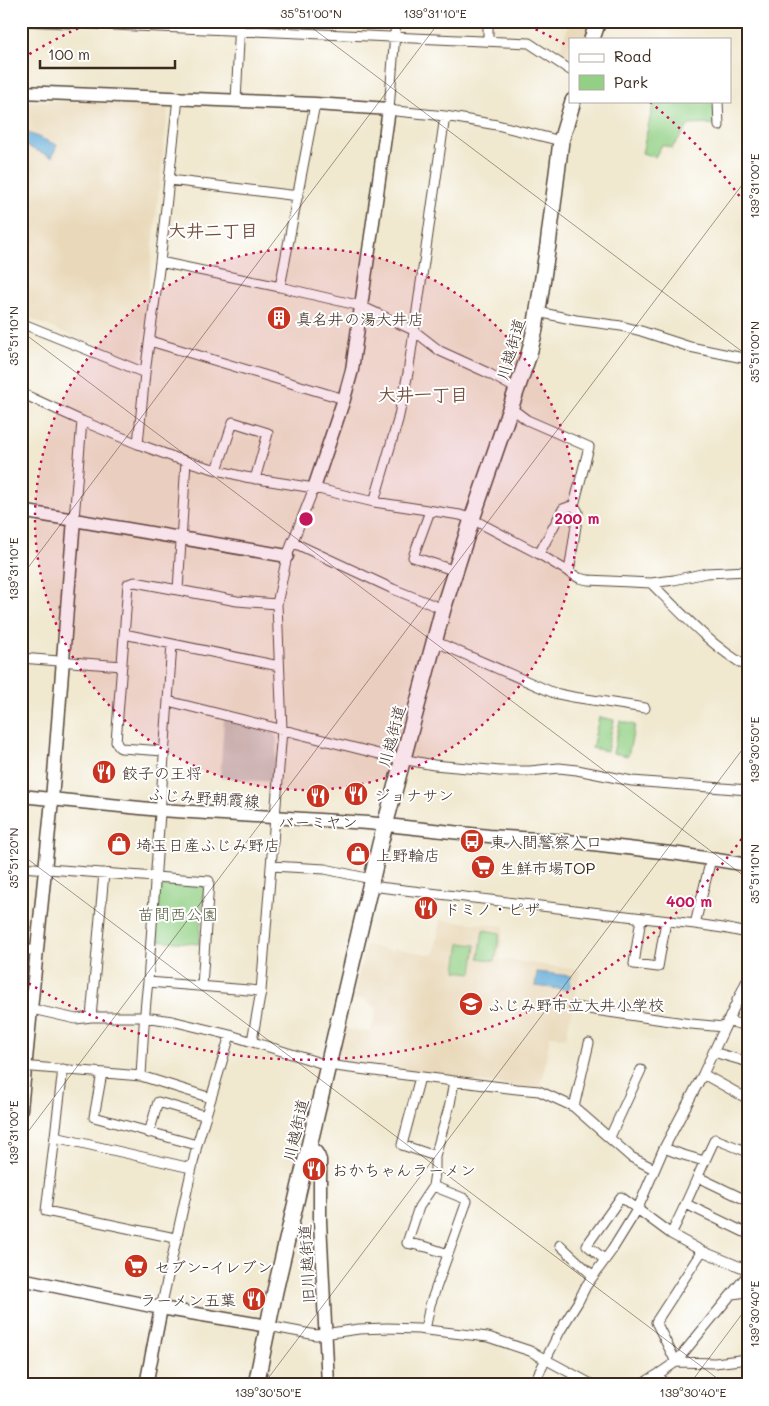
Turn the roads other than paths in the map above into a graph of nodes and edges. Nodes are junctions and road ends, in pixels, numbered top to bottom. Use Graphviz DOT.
graph roads {
  1 [pos="21,21"];
  2 [pos="396,21"];
  3 [pos="488,21"];
  4 [pos="598,21"];
  5 [pos="240,26"];
  6 [pos="396,38"];
  7 [pos="592,38"];
  8 [pos="488,41"];
  9 [pos="569,69"];
  10 [pos="21,92"];
  11 [pos="178,98"];
  12 [pos="236,101"];
  13 [pos="572,102"];
  14 [pos="718,102"];
  15 [pos="315,104"];
  16 [pos="389,109"];
  17 [pos="445,116"];
  18 [pos="719,126"];
  19 [pos="562,141"];
  20 [pos="170,180"];
  21 [pos="298,196"];
  22 [pos="160,262"];
  23 [pos="280,287"];
  24 [pos="361,306"];
  25 [pos="538,312"];
  26 [pos="22,326"];
  27 [pos="413,330"];
  28 [pos="150,341"];
  29 [pos="748,359"];
  30 [pos="145,373"];
  31 [pos="517,389"];
  32 [pos="21,394"];
  33 [pos="344,399"];
  34 [pos="510,408"];
  35 [pos="82,421"];
  36 [pos="138,444"];
  37 [pos="186,461"];
  38 [pos="217,470"];
  39 [pos="255,479"];
  40 [pos="314,488"];
  41 [pos="374,502"];
  42 [pos="574,505"];
  43 [pos="21,511"];
  44 [pos="430,511"];
  45 [pos="472,518"];
  46 [pos="74,519"];
  47 [pos="181,538"];
  48 [pos="292,542"];
  49 [pos="539,554"];
  50 [pos="287,556"];
  51 [pos="456,571"];
  52 [pos="748,571"];
  53 [pos="569,572"];
  54 [pos="651,583"];
  55 [pos="178,590"];
  56 [pos="277,604"];
  57 [pos="443,609"];
  58 [pos="124,634"];
  59 [pos="434,641"];
  60 [pos="172,644"];
  61 [pos="21,658"];
  62 [pos="63,661"];
  63 [pos="122,666"];
  64 [pos="279,666"];
  65 [pos="748,668"];
  66 [pos="168,701"];
  67 [pos="645,708"];
  68 [pos="282,730"];
  69 [pos="164,751"];
  70 [pos="403,760"];
  71 [pos="748,790"];
  72 [pos="21,796"];
  73 [pos="52,800"];
  74 [pos="160,810"];
  75 [pos="274,818"];
  76 [pos="385,825"];
  77 [pos="711,859"];
  78 [pos="748,864"];
  79 [pos="271,866"];
  80 [pos="21,867"];
  81 [pos="46,869"];
  82 [pos="104,873"];
  83 [pos="155,876"];
  84 [pos="370,883"];
  85 [pos="641,918"];
  86 [pos="666,921"];
  87 [pos="695,924"];
  88 [pos="748,933"];
  89 [pos="21,949"];
  90 [pos="37,951"];
  91 [pos="748,978"];
  92 [pos="148,982"];
  93 [pos="202,986"];
  94 [pos="262,991"];
  95 [pos="738,1000"];
  96 [pos="748,1003"];
  97 [pos="574,1007"];
  98 [pos="26,1009"];
  99 [pos="92,1017"];
  100 [pos="144,1017"];
  101 [pos="726,1024"];
  102 [pos="748,1026"];
  103 [pos="230,1034"];
  104 [pos="252,1041"];
  105 [pos="589,1043"];
  106 [pos="713,1052"];
  107 [pos="748,1062"];
  108 [pos="327,1065"];
  109 [pos="24,1066"];
  110 [pos="63,1069"];
  111 [pos="641,1070"];
  112 [pos="102,1073"];
  113 [pos="703,1074"];
  114 [pos="141,1076"];
  115 [pos="420,1077"];
  116 [pos="454,1081"];
  117 [pos="211,1098"];
  118 [pos="748,1099"];
  119 [pos="574,1108"];
  120 [pos="21,1109"];
  121 [pos="206,1116"];
  122 [pos="149,1133"];
  123 [pos="55,1137"];
  124 [pos="610,1137"];
  125 [pos="197,1145"];
  126 [pos="309,1148"];
  127 [pos="664,1148"];
  128 [pos="748,1152"];
  129 [pos="435,1156"];
  130 [pos="704,1161"];
  131 [pos="191,1168"];
  132 [pos="654,1169"];
  133 [pos="698,1177"];
  134 [pos="433,1186"];
  135 [pos="748,1200"];
  136 [pos="686,1204"];
  137 [pos="638,1208"];
  138 [pos="671,1234"];
  139 [pos="748,1234"];
  140 [pos="175,1238"];
  141 [pos="560,1245"];
  142 [pos="702,1251"];
  143 [pos="448,1254"];
  144 [pos="604,1260"];
  145 [pos="748,1270"];
  146 [pos="748,1274"];
  147 [pos="593,1276"];
  148 [pos="21,1279"];
  149 [pos="748,1292"];
  150 [pos="732,1294"];
  151 [pos="161,1308"];
  152 [pos="268,1326"];
  153 [pos="425,1330"];
  154 [pos="325,1333"];
  155 [pos="546,1359"];
  156 [pos="748,1359"];
  157 [pos="676,1362"];
  158 [pos="657,1375"];
  159 [pos="146,1385"];
  160 [pos="256,1385"];
  161 [pos="328,1385"];
  162 [pos="533,1385"];
  163 [pos="593,1385"];
  164 [pos="640,1385"];
  165 [pos="667,1385"];
  1 -- 5 [label="street"];
  2 -- 6 [label="street"];
  3 -- 8 [label="street"];
  4 -- 7 [label="highway"];
  5 -- 6 [label="street"];
  5 -- 12 [label="street"];
  6 -- 8 [label="street"];
  6 -- 16 [label="street"];
  8 -- 9 [label="street"];
  10 -- 11 [label="street"];
  11 -- 12 [label="street"];
  11 -- 20 [label="street"];
  12 -- 15 [label="street"];
  13 -- 19 [label="highway, 川越街道"];
  14 -- 18 [label="street"];
  15 -- 16 [label="street"];
  15 -- 21 [label="street"];
  16 -- 17 [label="street"];
  16 -- 24 [label="street"];
  17 -- 19 [label="street"];
  17 -- 27 [label="street"];
  19 -- 25 [label="highway, 川越街道"];
  20 -- 21 [label="street"];
  20 -- 22 [label="street"];
  21 -- 23 [label="street"];
  22 -- 23 [label="street"];
  22 -- 28 [label="street"];
  23 -- 24 [label="street"];
  24 -- 27 [label="street"];
  24 -- 33 [label="street"];
  25 -- 29 [label="street"];
  25 -- 31 [label="highway, 川越街道"];
  26 -- 30 [label="street"];
  27 -- 31 [label="street"];
  27 -- 41 [label="street"];
  28 -- 30 [label="street"];
  28 -- 33 [label="street"];
  30 -- 36 [label="street"];
  31 -- 34 [label="highway, 川越街道"];
  32 -- 35 [label="street"];
  33 -- 40 [label="street"];
  34 -- 42 [label="street"];
  34 -- 45 [label="highway, 川越街道"];
  35 -- 36 [label="street"];
  35 -- 46 [label="street"];
  36 -- 37 [label="street"];
  37 -- 38 [label="street"];
  37 -- 47 [label="street"];
  38 -- 39 [label="street"];
  38 -- 39 [label="street"];
  39 -- 40 [label="street"];
  40 -- 41 [label="street"];
  40 -- 48 [label="street"];
  41 -- 44 [label="street"];
  42 -- 49 [label="street"];
  42 -- 53 [label="street"];
  43 -- 46 [label="street"];
  44 -- 45 [label="street"];
  44 -- 51 [label="street"];
  45 -- 49 [label="street"];
  45 -- 51 [label="highway, 川越街道"];
  46 -- 47 [label="street"];
  46 -- 62 [label="street"];
  47 -- 50 [label="street"];
  47 -- 55 [label="street"];
  48 -- 50 [label="street"];
  48 -- 57 [label="street"];
  49 -- 53 [label="street"];
  50 -- 56 [label="street"];
  51 -- 57 [label="highway, 川越街道"];
  52 -- 54 [label="street"];
  53 -- 54 [label="street"];
  54 -- 65 [label="street"];
  55 -- 56 [label="street"];
  55 -- 58 [label="street"];
  56 -- 64 [label="street"];
  57 -- 59 [label="highway, 川越街道"];
  58 -- 60 [label="street"];
  58 -- 63 [label="street"];
  59 -- 67 [label="street"];
  59 -- 70 [label="highway, 川越街道"];
  60 -- 64 [label="street"];
  60 -- 66 [label="street"];
  61 -- 62 [label="street"];
  62 -- 63 [label="street"];
  62 -- 73 [label="street"];
  63 -- 69 [label="street"];
  64 -- 68 [label="street"];
  66 -- 68 [label="street"];
  66 -- 69 [label="street"];
  68 -- 70 [label="street"];
  68 -- 75 [label="street"];
  69 -- 74 [label="street"];
  70 -- 71 [label="street"];
  70 -- 76 [label="highway, 川越街道"];
  72 -- 73 [label="street, ふじみ野朝霞線"];
  73 -- 74 [label="street, ふじみ野朝霞線"];
  73 -- 81 [label="street"];
  74 -- 75 [label="street, ふじみ野朝霞線"];
  74 -- 83 [label="street"];
  75 -- 76 [label="street, ふじみ野朝霞線"];
  75 -- 79 [label="street"];
  76 -- 77 [label="street, ふじみ野朝霞線"];
  76 -- 84 [label="highway, 川越街道"];
  77 -- 78 [label="street, ふじみ野朝霞線"];
  77 -- 87 [label="street"];
  79 -- 84 [label="street"];
  79 -- 94 [label="street"];
  80 -- 81 [label="street"];
  81 -- 82 [label="street"];
  81 -- 90 [label="street"];
  82 -- 83 [label="street"];
  82 -- 99 [label="street"];
  83 -- 92 [label="street"];
  83 -- 93 [label="street"];
  84 -- 85 [label="street"];
  84 -- 108 [label="highway, 川越街道"];
  85 -- 86 [label="street"];
  85 -- 86 [label="street"];
  86 -- 87 [label="street"];
  87 -- 88 [label="street"];
  89 -- 90 [label="street"];
  90 -- 98 [label="street"];
  91 -- 95 [label="street"];
  92 -- 93 [label="street"];
  92 -- 100 [label="street"];
  93 -- 94 [label="street"];
  94 -- 104 [label="street"];
  95 -- 96 [label="street"];
  95 -- 101 [label="street"];
  97 -- 101 [label="street"];
  98 -- 99 [label="street"];
  98 -- 109 [label="street"];
  99 -- 100 [label="street"];
  100 -- 103 [label="street"];
  100 -- 114 [label="street"];
  101 -- 102 [label="street"];
  101 -- 106 [label="street"];
  103 -- 104 [label="street"];
  103 -- 117 [label="street"];
  104 -- 108 [label="street"];
  105 -- 119 [label="street"];
  106 -- 107 [label="street"];
  106 -- 113 [label="street"];
  108 -- 115 [label="street"];
  108 -- 126 [label="highway, 川越街道"];
  109 -- 110 [label="street"];
  109 -- 120 [label="street"];
  110 -- 112 [label="street"];
  110 -- 123 [label="street"];
  111 -- 124 [label="street"];
  112 -- 114 [label="street"];
  112 -- 122 [label="street"];
  113 -- 118 [label="street"];
  113 -- 127 [label="street"];
  114 -- 117 [label="street"];
  115 -- 116 [label="street"];
  115 -- 129 [label="street"];
  116 -- 119 [label="street"];
  116 -- 129 [label="street"];
  117 -- 121 [label="street"];
  119 -- 124 [label="street"];
  121 -- 122 [label="street"];
  121 -- 125 [label="street"];
  122 -- 125 [label="street"];
  123 -- 131 [label="street"];
  123 -- 140 [label="street"];
  124 -- 132 [label="street"];
  125 -- 131 [label="street"];
  126 -- 152 [label="highway, 川越街道"];
  126 -- 154 [label="street, 旧川越街道"];
  127 -- 130 [label="street"];
  127 -- 132 [label="street"];
  128 -- 130 [label="street"];
  129 -- 134 [label="street"];
  130 -- 133 [label="street"];
  131 -- 140 [label="street"];
  132 -- 137 [label="street"];
  133 -- 135 [label="street"];
  133 -- 136 [label="street"];
  134 -- 143 [label="street"];
  134 -- 143 [label="street"];
  136 -- 138 [label="street"];
  136 -- 139 [label="street"];
  137 -- 138 [label="street"];
  137 -- 144 [label="street"];
  137 -- 144 [label="street"];
  138 -- 142 [label="street"];
  140 -- 151 [label="street"];
  141 -- 147 [label="street"];
  142 -- 145 [label="street"];
  142 -- 157 [label="street"];
  143 -- 153 [label="street"];
  144 -- 147 [label="street"];
  146 -- 150 [label="street"];
  147 -- 155 [label="street"];
  148 -- 151 [label="street"];
  149 -- 150 [label="street"];
  150 -- 157 [label="street"];
  151 -- 152 [label="street"];
  151 -- 159 [label="street"];
  152 -- 154 [label="street"];
  152 -- 160 [label="highway, 川越街道"];
  153 -- 154 [label="street"];
  153 -- 155 [label="street"];
  154 -- 161 [label="street, 旧川越街道"];
  155 -- 162 [label="street"];
  155 -- 163 [label="street"];
  156 -- 157 [label="street"];
  157 -- 158 [label="street"];
  158 -- 164 [label="street"];
  158 -- 165 [label="street"];
}
